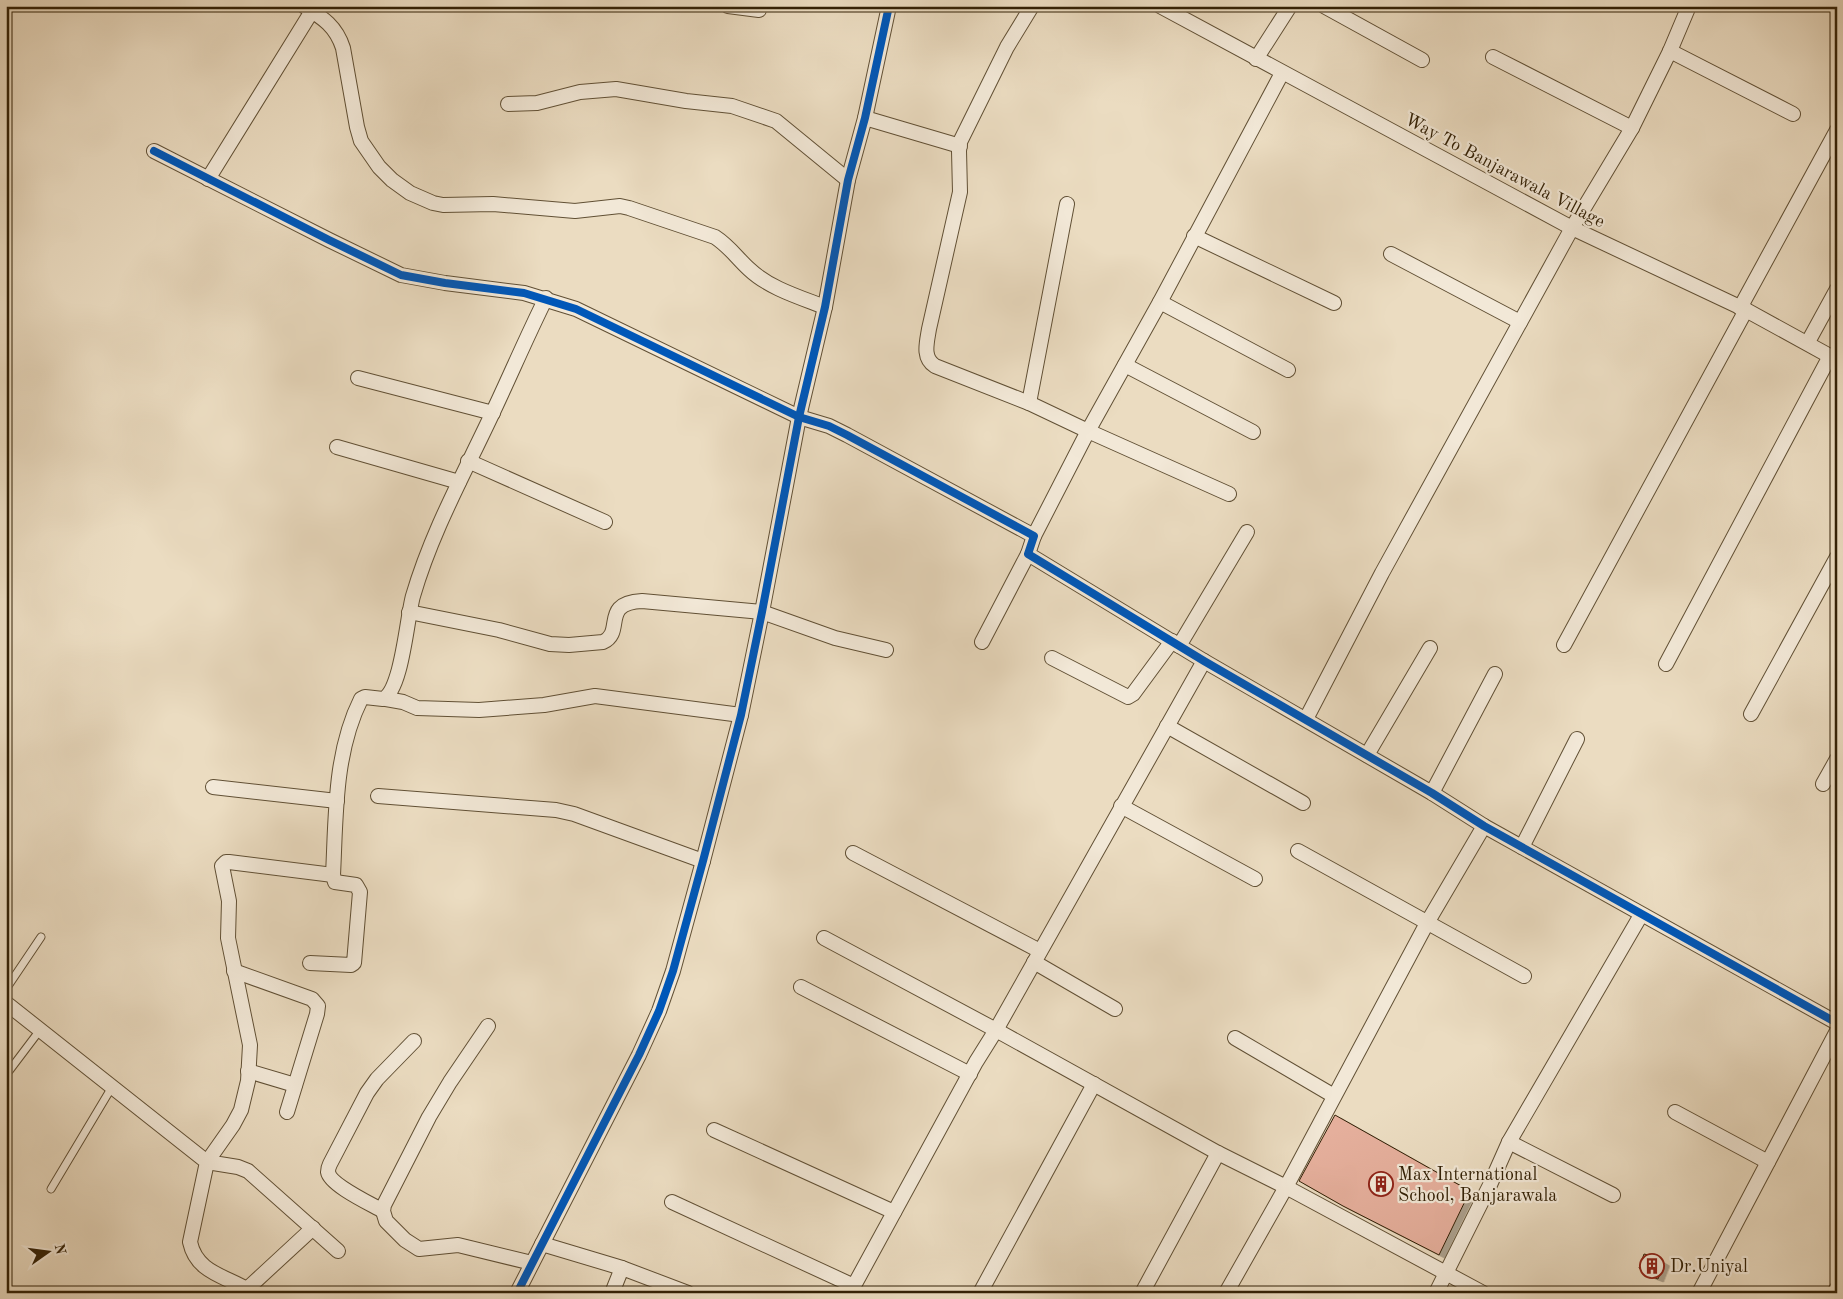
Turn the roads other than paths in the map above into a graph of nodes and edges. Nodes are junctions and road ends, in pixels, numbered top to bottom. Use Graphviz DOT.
graph roads {
  1 [pos="728,6"];
  2 [pos="889,6"];
  3 [pos="1032,6"];
  4 [pos="1160,6"];
  5 [pos="1290,6"];
  6 [pos="1324,6"];
  7 [pos="1689,6"];
  8 [pos="308,9"];
  9 [pos="759,10"];
  10 [pos="1670,51"];
  11 [pos="1493,57"];
  12 [pos="1256,59"];
  13 [pos="1422,60"];
  14 [pos="1282,73"];
  15 [pos="508,104"];
  16 [pos="1792,114"];
  17 [pos="865,118"];
  18 [pos="1632,128"];
  19 [pos="1837,130"];
  20 [pos="960,146"];
  21 [pos="154,151"];
  22 [pos="208,179"];
  23 [pos="848,180"];
  24 [pos="1067,204"];
  25 [pos="1572,228"];
  26 [pos="1194,236"];
  27 [pos="1391,254"];
  28 [pos="1837,289"];
  29 [pos="546,298"];
  30 [pos="1160,302"];
  31 [pos="1334,303"];
  32 [pos="825,307"];
  33 [pos="1743,309"];
  34 [pos="1520,322"];
  35 [pos="1808,342"];
  36 [pos="1833,358"];
  37 [pos="1125,365"];
  38 [pos="1288,370"];
  39 [pos="358,378"];
  40 [pos="1029,403"];
  41 [pos="493,413"];
  42 [pos="799,417"];
  43 [pos="1088,431"];
  44 [pos="1253,432"];
  45 [pos="337,448"];
  46 [pos="468,461"];
  47 [pos="459,482"];
  48 [pos="1228,494"];
  49 [pos="605,522"];
  50 [pos="1247,532"];
  51 [pos="1034,536"];
  52 [pos="1028,554"];
  53 [pos="1837,557"];
  54 [pos="409,612"];
  55 [pos="762,612"];
  56 [pos="982,642"];
  57 [pos="1176,644"];
  58 [pos="1564,645"];
  59 [pos="1430,648"];
  60 [pos="886,650"];
  61 [pos="1052,658"];
  62 [pos="1204,661"];
  63 [pos="1666,664"];
  64 [pos="1495,674"];
  65 [pos="386,699"];
  66 [pos="1751,714"];
  67 [pos="741,715"];
  68 [pos="1306,719"];
  69 [pos="1167,726"];
  70 [pos="1577,739"];
  71 [pos="1367,755"];
  72 [pos="1837,759"];
  73 [pos="1823,784"];
  74 [pos="213,787"];
  75 [pos="1432,793"];
  76 [pos="378,796"];
  77 [pos="337,801"];
  78 [pos="1303,803"];
  79 [pos="1121,806"];
  80 [pos="1484,826"];
  81 [pos="1522,846"];
  82 [pos="1298,851"];
  83 [pos="853,853"];
  84 [pos="703,861"];
  85 [pos="333,875"];
  86 [pos="1254,879"];
  87 [pos="1641,915"];
  88 [pos="1427,923"];
  89 [pos="42,937"];
  90 [pos="824,938"];
  91 [pos="1037,957"];
  92 [pos="310,963"];
  93 [pos="234,971"];
  94 [pos="1524,976"];
  95 [pos="801,987"];
  96 [pos="6,989"];
  97 [pos="6,1003"];
  98 [pos="1115,1009"];
  99 [pos="1837,1023"];
  100 [pos="488,1026"];
  101 [pos="40,1030"];
  102 [pos="996,1030"];
  103 [pos="1837,1031"];
  104 [pos="1235,1038"];
  105 [pos="414,1041"];
  106 [pos="248,1071"];
  107 [pos="970,1074"];
  108 [pos="6,1075"];
  109 [pos="1094,1084"];
  110 [pos="295,1085"];
  111 [pos="112,1087"];
  112 [pos="1334,1096"];
  113 [pos="287,1112"];
  114 [pos="1675,1112"];
  115 [pos="714,1130"];
  116 [pos="1509,1142"];
  117 [pos="1218,1153"];
  118 [pos="207,1162"];
  119 [pos="1768,1162"];
  120 [pos="1286,1187"];
  121 [pos="51,1189"];
  122 [pos="1613,1195"];
  123 [pos="672,1202"];
  124 [pos="383,1211"];
  125 [pos="894,1212"];
  126 [pos="313,1228"];
  127 [pos="542,1244"];
  128 [pos="338,1251"];
  129 [pos="532,1263"];
  130 [pos="622,1268"];
  131 [pos="1446,1273"];
  132 [pos="1837,1288"];
  133 [pos="852,1290"];
  134 [pos="250,1291"];
  135 [pos="517,1293"];
  136 [pos="612,1293"];
  137 [pos="688,1293"];
  138 [pos="980,1293"];
  139 [pos="1142,1293"];
  140 [pos="1226,1293"];
  141 [pos="1436,1293"];
  142 [pos="1482,1293"];
  143 [pos="1699,1293"];
  144 [pos="1834,1293"];
  1 -- 9 [label="street"];
  2 -- 17 [label="street"];
  3 -- 20 [label="street"];
  4 -- 12 [label="street, Way To Banjarawala Village"];
  5 -- 12 [label="street"];
  6 -- 13 [label="street"];
  7 -- 10 [label="street"];
  8 -- 22 [label="street"];
  8 -- 32 [label="street"];
  10 -- 16 [label="street"];
  10 -- 18 [label="street"];
  11 -- 18 [label="street"];
  12 -- 14 [label="street, Way To Banjarawala Village"];
  14 -- 25 [label="street, Way To Banjarawala Village"];
  14 -- 26 [label="street"];
  15 -- 23 [label="street"];
  17 -- 20 [label="street"];
  17 -- 23 [label="street"];
  18 -- 25 [label="street"];
  19 -- 33 [label="street"];
  20 -- 40 [label="street"];
  21 -- 22 [label="street"];
  22 -- 29 [label="street"];
  23 -- 32 [label="street"];
  24 -- 40 [label="street"];
  25 -- 33 [label="street, Way To Banjarawala Village"];
  25 -- 34 [label="street"];
  26 -- 30 [label="street"];
  26 -- 31 [label="street"];
  27 -- 34 [label="street"];
  28 -- 35 [label="street"];
  29 -- 41 [label="street"];
  29 -- 42 [label="street"];
  30 -- 37 [label="street"];
  30 -- 38 [label="street"];
  32 -- 42 [label="street"];
  33 -- 35 [label="street, Way To Banjarawala Village"];
  33 -- 58 [label="street"];
  34 -- 68 [label="street"];
  35 -- 36 [label="street, Way To Banjarawala Village"];
  36 -- 63 [label="street"];
  37 -- 43 [label="street"];
  37 -- 44 [label="street"];
  39 -- 41 [label="street"];
  40 -- 43 [label="street"];
  41 -- 46 [label="street"];
  42 -- 51 [label="street"];
  42 -- 55 [label="street"];
  43 -- 48 [label="street"];
  43 -- 51 [label="street"];
  45 -- 47 [label="street"];
  46 -- 47 [label="street"];
  46 -- 49 [label="street"];
  47 -- 54 [label="street"];
  50 -- 57 [label="street"];
  51 -- 52 [label="street"];
  52 -- 56 [label="street"];
  52 -- 57 [label="street"];
  53 -- 66 [label="street"];
  54 -- 55 [label="street"];
  54 -- 65 [label="street"];
  55 -- 60 [label="street"];
  55 -- 67 [label="street"];
  57 -- 61 [label="street"];
  57 -- 62 [label="street"];
  59 -- 71 [label="street"];
  62 -- 68 [label="street"];
  62 -- 69 [label="street"];
  64 -- 75 [label="street"];
  65 -- 67 [label="street"];
  65 -- 77 [label="street"];
  67 -- 84 [label="street"];
  68 -- 71 [label="street"];
  69 -- 78 [label="street"];
  69 -- 79 [label="street"];
  70 -- 81 [label="street"];
  71 -- 75 [label="street"];
  72 -- 73 [label="street"];
  74 -- 77 [label="street"];
  75 -- 80 [label="street"];
  76 -- 84 [label="street"];
  77 -- 85 [label="street"];
  79 -- 86 [label="street"];
  79 -- 91 [label="street"];
  80 -- 81 [label="street"];
  80 -- 88 [label="street"];
  81 -- 87 [label="street"];
  82 -- 88 [label="street"];
  83 -- 91 [label="street"];
  84 -- 127 [label="street"];
  85 -- 92 [label="street"];
  85 -- 93 [label="street"];
  87 -- 99 [label="street"];
  87 -- 116 [label="street"];
  88 -- 94 [label="street"];
  88 -- 112 [label="street"];
  89 -- 96 [label="lane"];
  90 -- 102 [label="street"];
  91 -- 98 [label="street"];
  91 -- 102 [label="street"];
  93 -- 106 [label="street"];
  93 -- 110 [label="street"];
  95 -- 107 [label="street"];
  97 -- 101 [label="street"];
  100 -- 124 [label="street"];
  101 -- 108 [label="lane"];
  101 -- 111 [label="street"];
  102 -- 107 [label="street"];
  102 -- 109 [label="street"];
  103 -- 119 [label="street"];
  104 -- 112 [label="street"];
  105 -- 124 [label="street"];
  106 -- 110 [label="street"];
  106 -- 118 [label="street"];
  107 -- 125 [label="street"];
  109 -- 117 [label="street"];
  109 -- 138 [label="street"];
  110 -- 113 [label="street"];
  111 -- 118 [label="street"];
  111 -- 121 [label="lane"];
  112 -- 120 [label="street"];
  114 -- 119 [label="street"];
  115 -- 125 [label="street"];
  116 -- 122 [label="street"];
  116 -- 131 [label="street"];
  117 -- 120 [label="street"];
  117 -- 139 [label="street"];
  118 -- 126 [label="street"];
  118 -- 134 [label="street"];
  119 -- 143 [label="street"];
  120 -- 131 [label="street"];
  120 -- 140 [label="street"];
  123 -- 133 [label="street"];
  124 -- 129 [label="street"];
  125 -- 133 [label="street"];
  126 -- 128 [label="street"];
  126 -- 134 [label="street"];
  127 -- 129 [label="street"];
  127 -- 130 [label="street"];
  129 -- 135 [label="street"];
  130 -- 136 [label="street"];
  130 -- 137 [label="street"];
  131 -- 141 [label="street"];
  131 -- 142 [label="street"];
  132 -- 144 [label="street"];
}
